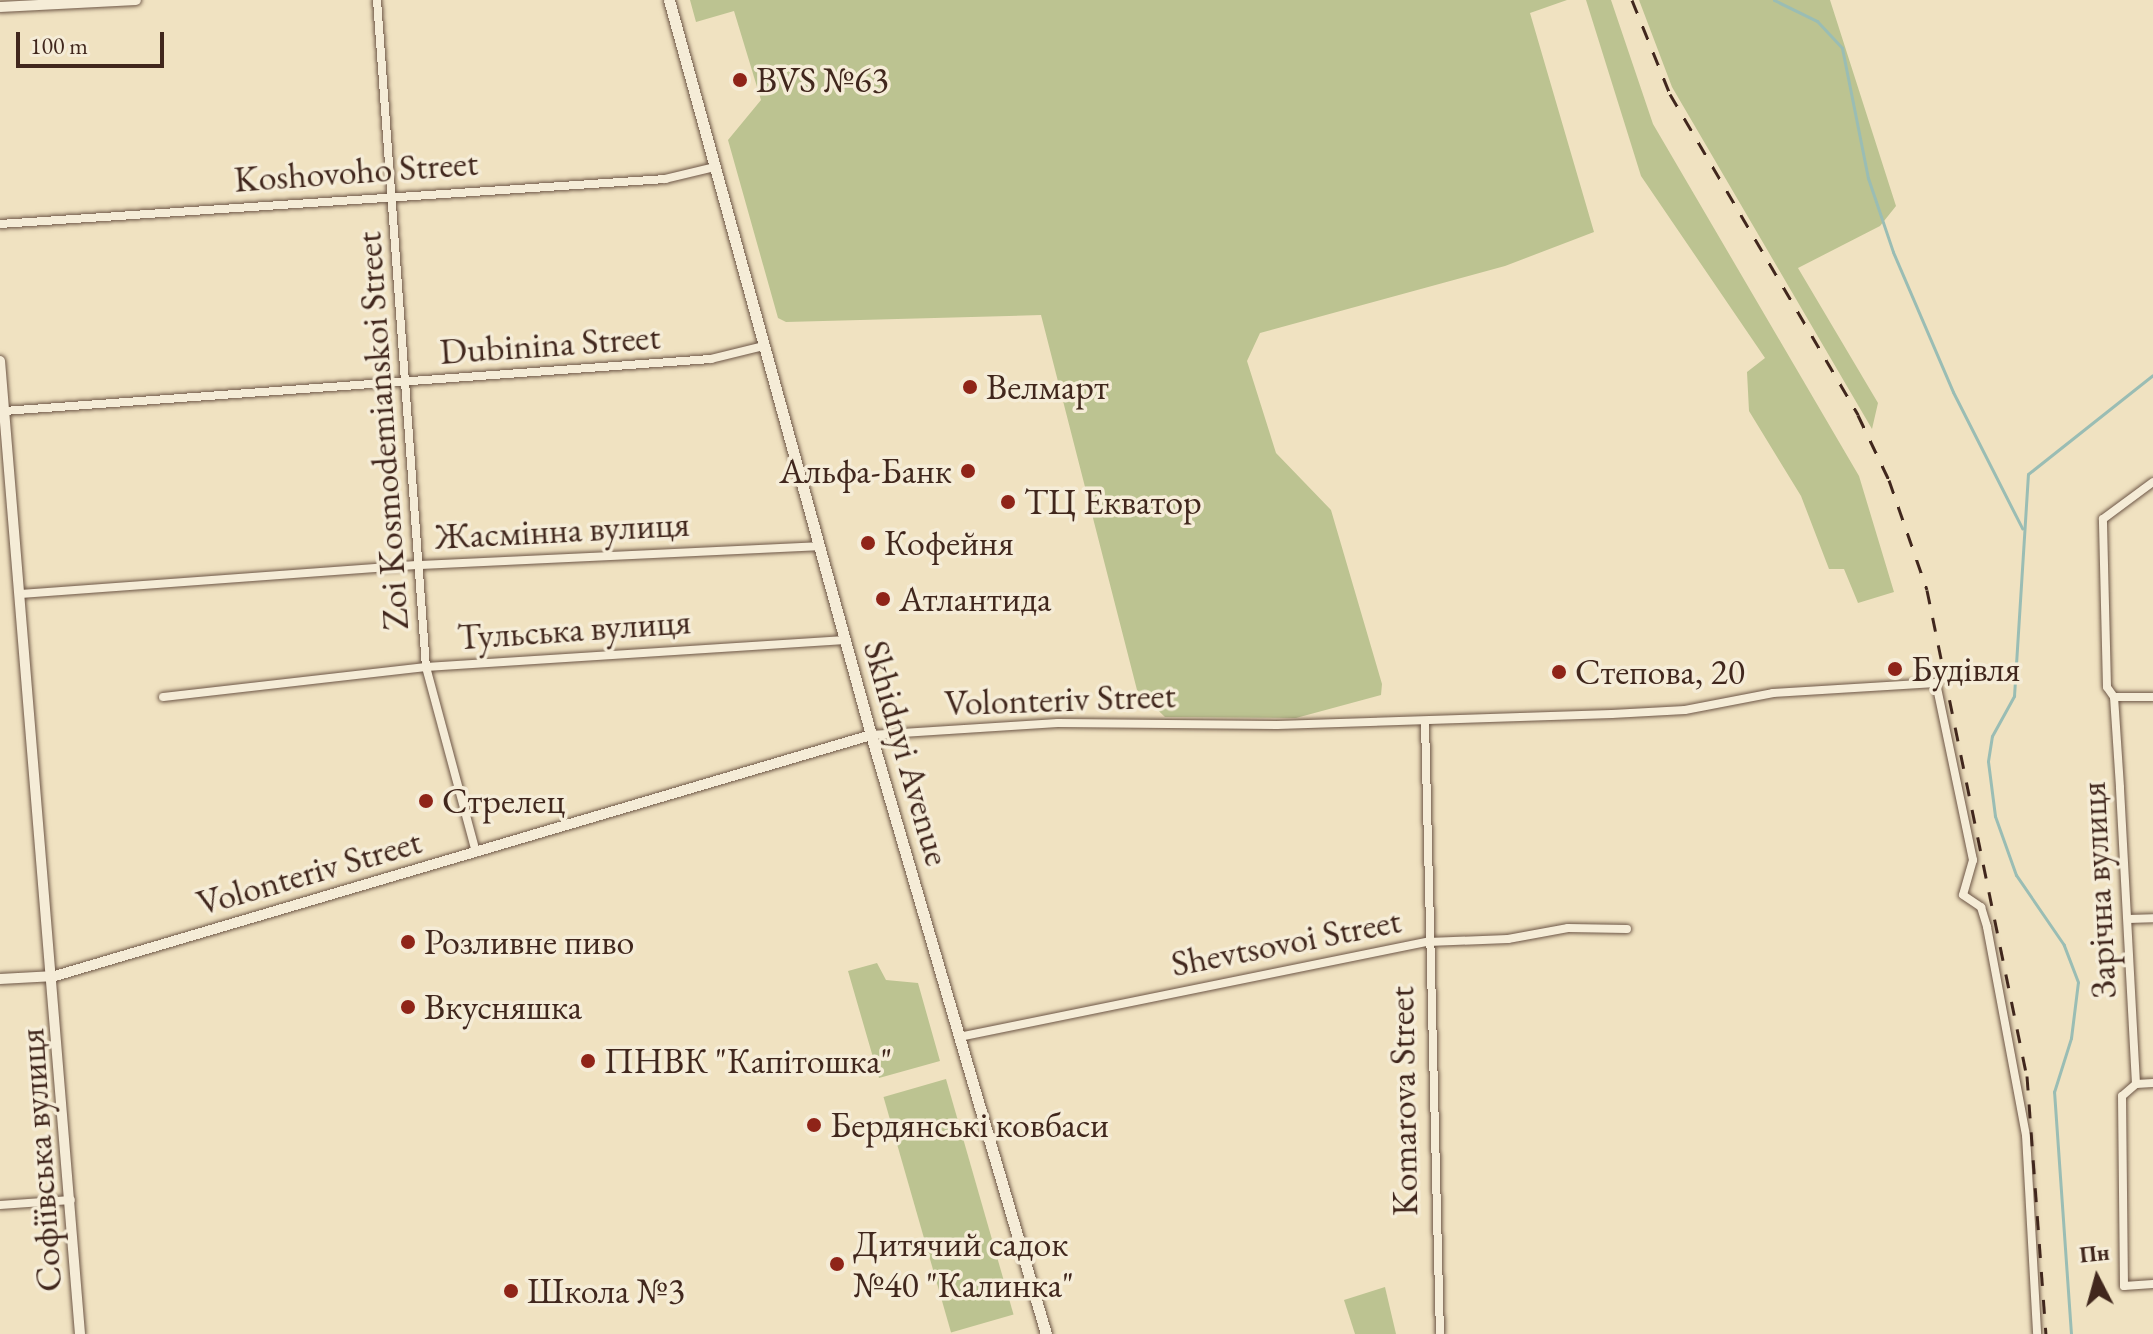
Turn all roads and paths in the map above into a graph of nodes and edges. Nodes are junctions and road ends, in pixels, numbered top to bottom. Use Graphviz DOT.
graph roads {
  1 [pos="136,0"];
  2 [pos="377,0"];
  3 [pos="669,0"];
  4 [pos="0,7"];
  5 [pos="715,167"];
  6 [pos="394,196"];
  7 [pos="0,224"];
  8 [pos="764,346"];
  9 [pos="0,361"];
  10 [pos="407,383"];
  11 [pos="4,411"];
  12 [pos="2153,482"];
  13 [pos="819,546"];
  14 [pos="419,565"];
  15 [pos="21,594"];
  16 [pos="845,640"];
  17 [pos="426,667"];
  18 [pos="163,697"];
  19 [pos="2114,697"];
  20 [pos="2153,697"];
  21 [pos="1425,722"];
  22 [pos="871,735"];
  23 [pos="476,852"];
  24 [pos="2153,918"];
  25 [pos="2128,919"];
  26 [pos="1627,929"];
  27 [pos="1428,942"];
  28 [pos="55,976"];
  29 [pos="0,979"];
  30 [pos="959,1037"];
  31 [pos="2153,1083"];
  32 [pos="2136,1084"];
  33 [pos="71,1200"];
  34 [pos="0,1205"];
  35 [pos="2153,1284"];
  36 [pos="80,1334"];
  37 [pos="1046,1334"];
  38 [pos="1440,1334"];
  39 [pos="2037,1334"];
  1 -- 4 [label="street"];
  2 -- 6 [label="street, Zoi Kosmodemianskoi Street"];
  3 -- 5 [label="main road, Skhidnyi Avenue"];
  5 -- 6 [label="street, Koshovoho Street"];
  5 -- 8 [label="main road, Skhidnyi Avenue"];
  6 -- 7 [label="street, Koshovoho Street"];
  6 -- 10 [label="street, Zoi Kosmodemianskoi Street"];
  8 -- 10 [label="street, Dubinina Street"];
  8 -- 13 [label="main road, Skhidnyi Avenue"];
  9 -- 11 [label="street, Софіївська вулиця"];
  10 -- 11 [label="street, Dubinina Street"];
  10 -- 14 [label="street, Zoi Kosmodemianskoi Street"];
  11 -- 15 [label="street, Софіївська вулиця"];
  12 -- 19 [label="street, Зарічна вулиця"];
  13 -- 14 [label="street, Жасмінна вулиця"];
  13 -- 16 [label="main road, Skhidnyi Avenue"];
  14 -- 15 [label="street, Жасмінна вулиця"];
  14 -- 17 [label="street, Zoi Kosmodemianskoi Street"];
  15 -- 28 [label="street, Софіївська вулиця"];
  16 -- 17 [label="street, Тульська вулиця"];
  16 -- 22 [label="main road, Skhidnyi Avenue"];
  17 -- 18 [label="street, Тульська вулиця"];
  17 -- 23 [label="street, Zoi Kosmodemianskoi Street"];
  19 -- 20 [label="street"];
  19 -- 25 [label="street, Зарічна вулиця"];
  21 -- 22 [label="street, Volonteriv Street"];
  21 -- 27 [label="street, Komarova Street"];
  21 -- 39 [label="street, Volonteriv Street"];
  22 -- 23 [label="street, Volonteriv Street"];
  22 -- 30 [label="main road, Skhidnyi Avenue"];
  23 -- 28 [label="street, Volonteriv Street"];
  24 -- 25 [label="street"];
  25 -- 32 [label="street, Зарічна вулиця"];
  26 -- 27 [label="street, Shevtsovoi Street"];
  27 -- 30 [label="street, Shevtsovoi Street"];
  27 -- 38 [label="street, Komarova Street"];
  28 -- 29 [label="street, Volonteriv Street"];
  28 -- 33 [label="street, Софіївська вулиця"];
  30 -- 37 [label="main road, Skhidnyi Avenue"];
  31 -- 32 [label="street"];
  32 -- 35 [label="street, Зарічна вулиця"];
  33 -- 34 [label="street"];
  33 -- 36 [label="street, Софіївська вулиця"];
}
